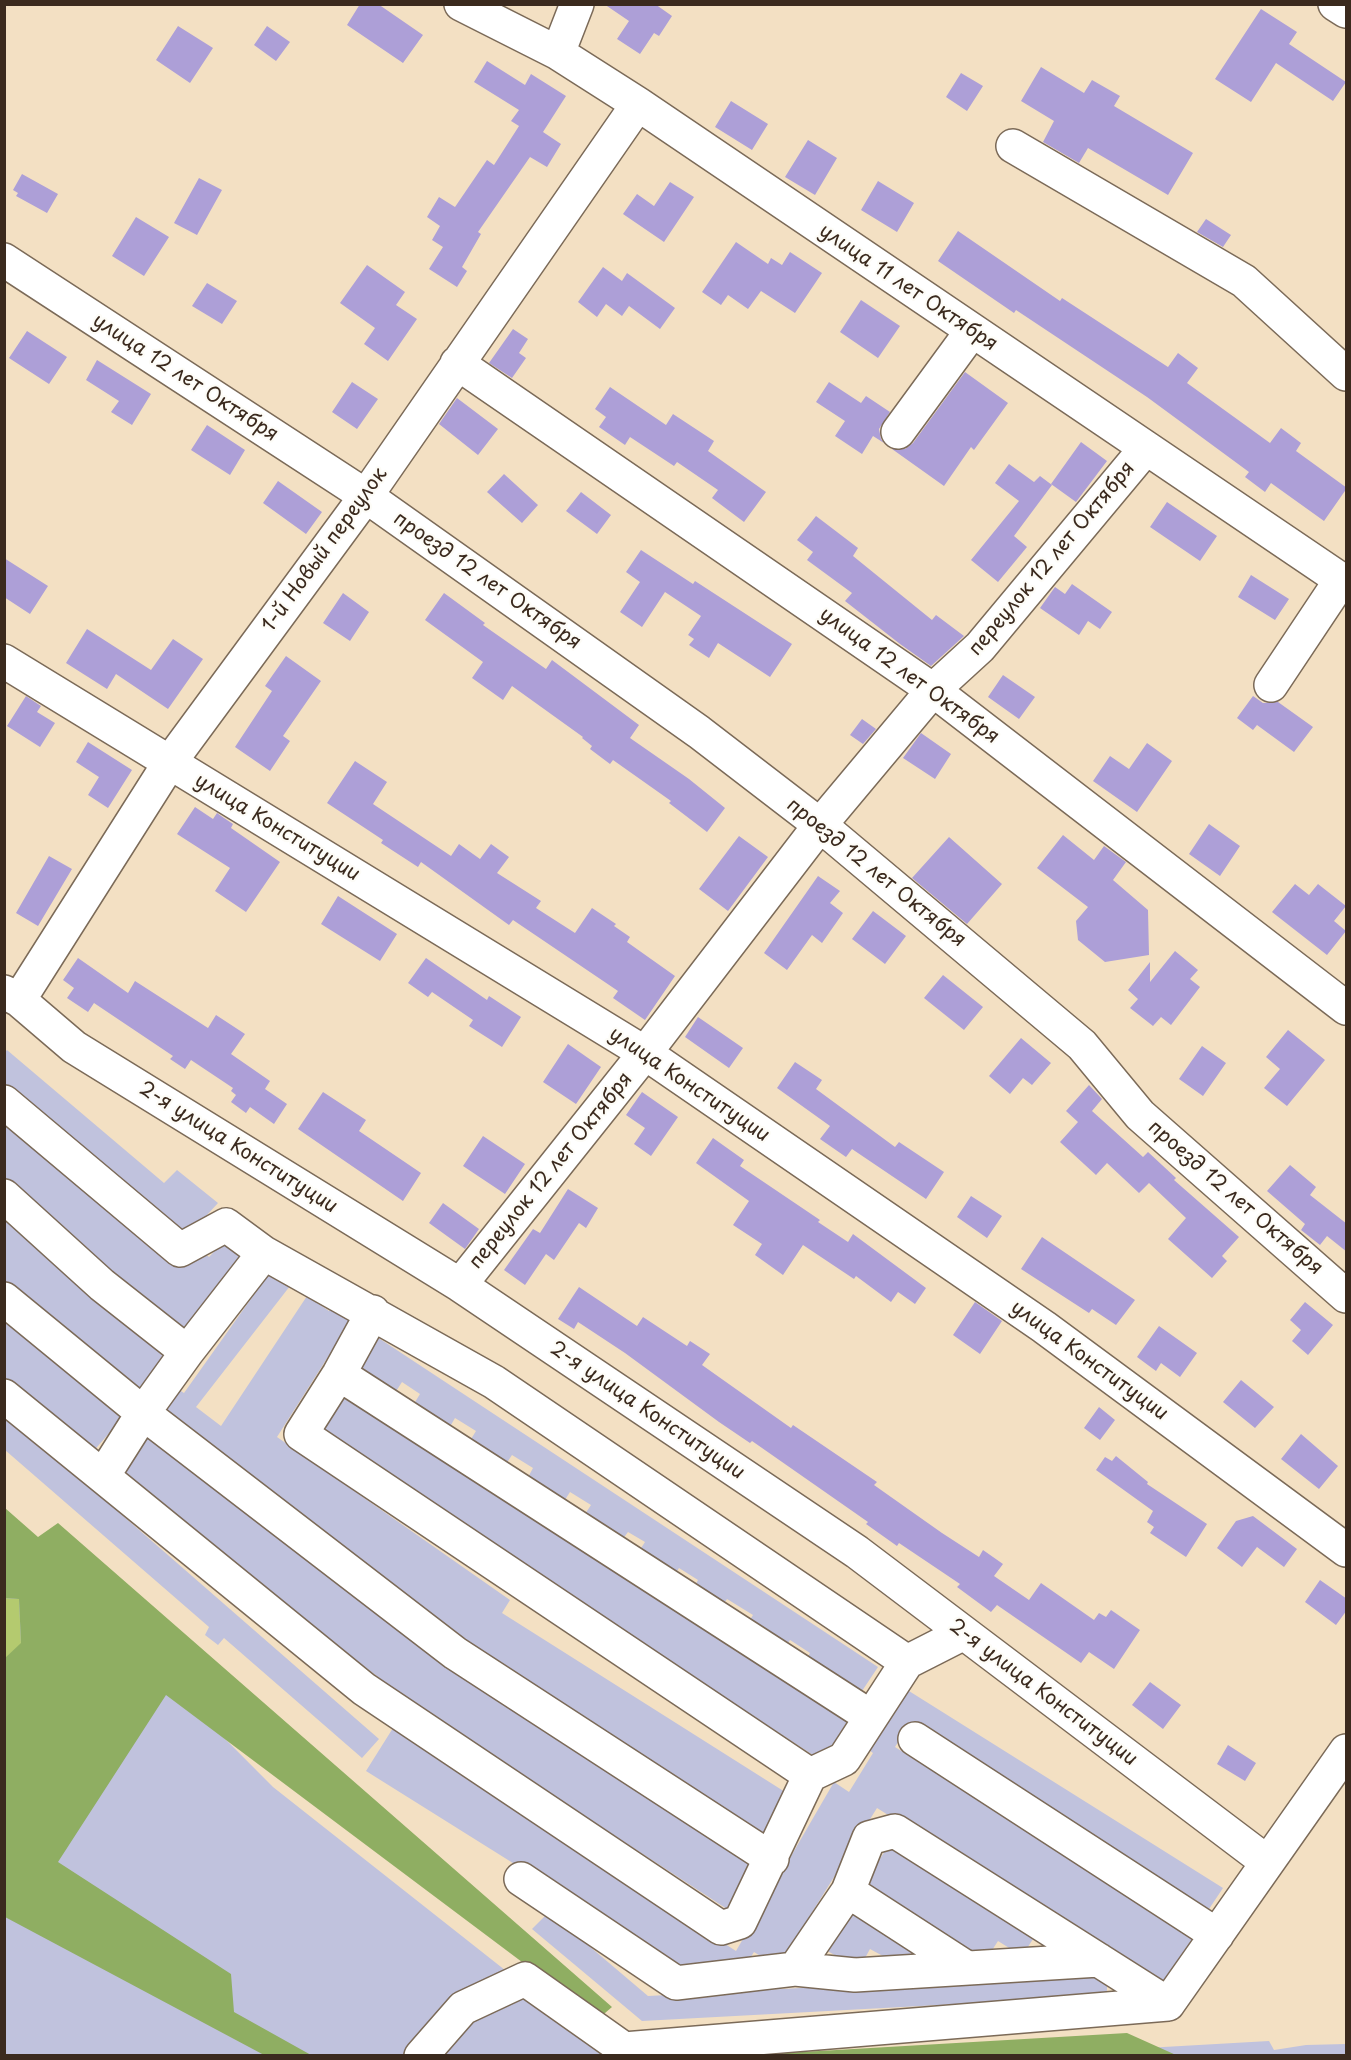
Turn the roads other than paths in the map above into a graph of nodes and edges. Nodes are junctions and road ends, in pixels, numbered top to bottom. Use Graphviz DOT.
graph roads {
  1 [pos="461,4"];
  2 [pos="577,4"];
  3 [pos="1335,4"];
  4 [pos="1347,11"];
  5 [pos="558,53"];
  6 [pos="638,104"];
  7 [pos="1013,146"];
  8 [pos="4,260"];
  9 [pos="972,332"];
  10 [pos="457,363"];
  11 [pos="1347,374"];
  12 [pos="898,432"];
  13 [pos="1146,448"];
  14 [pos="366,496"];
  15 [pos="1344,582"];
  16 [pos="4,661"];
  17 [pos="1271,685"];
  18 [pos="933,690"];
  19 [pos="170,762"];
  20 [pos="820,825"];
  21 [pos="12,996"];
  22 [pos="1347,1008"];
  23 [pos="645,1053"];
  24 [pos="4,1102"];
  25 [pos="4,1196"];
  26 [pos="264,1253"];
  27 [pos="460,1285"];
  28 [pos="1347,1296"];
  29 [pos="4,1299"];
  30 [pos="373,1312"];
  31 [pos="187,1352"];
  32 [pos="339,1374"];
  33 [pos="4,1395"];
  34 [pos="143,1413"];
  35 [pos="103,1476"];
  36 [pos="1347,1550"];
  37 [pos="964,1633"];
  38 [pos="907,1662"];
  39 [pos="871,1717"];
  40 [pos="915,1739"];
  41 [pos="1347,1751"];
  42 [pos="810,1775"];
  43 [pos="772,1859"];
  44 [pos="1267,1863"];
  45 [pos="522,1879"];
  46 [pos="848,1891"];
  47 [pos="1217,1935"];
  48 [pos="1099,1960"];
  49 [pos="967,1968"];
  50 [pos="795,1969"];
  51 [pos="1168,2004"];
  52 [pos="421,2055"];
  1 -- 5 [label="street, улица 11 лет Октября"];
  2 -- 5 [label="street"];
  3 -- 4 [label="street"];
  5 -- 6 [label="street, улица 11 лет Октября"];
  6 -- 9 [label="street, улица 11 лет Октября"];
  6 -- 10 [label="street, 1-й Новый переулок"];
  7 -- 11 [label="street"];
  8 -- 14 [label="street, улица 12 лет Октября"];
  9 -- 12 [label="street"];
  9 -- 13 [label="street, улица 11 лет Октября"];
  10 -- 14 [label="street, 1-й Новый переулок"];
  10 -- 18 [label="street, улица 12 лет Октября"];
  13 -- 15 [label="street, улица 11 лет Октября"];
  13 -- 18 [label="street, переулок 12 лет Октября"];
  14 -- 19 [label="street, 1-й Новый переулок"];
  14 -- 20 [label="street, проезд 12 лет Октября"];
  15 -- 17 [label="street"];
  16 -- 19 [label="street, улица Конституции"];
  18 -- 20 [label="street, переулок 12 лет Октября"];
  18 -- 22 [label="street, улица 12 лет Октября"];
  19 -- 21 [label="street, 1-й Новый переулок"];
  19 -- 23 [label="street, улица Конституции"];
  20 -- 23 [label="street, переулок 12 лет Октября"];
  20 -- 28 [label="street, проезд 12 лет Октября"];
  21 -- 27 [label="street, 2-я улица Конституции"];
  23 -- 27 [label="street, переулок 12 лет Октября"];
  23 -- 36 [label="street, улица Конституции"];
  24 -- 26 [label="street"];
  25 -- 31 [label="street"];
  26 -- 30 [label="street"];
  26 -- 31 [label="street"];
  27 -- 37 [label="street, 2-я улица Конституции"];
  29 -- 34 [label="street"];
  30 -- 32 [label="street"];
  30 -- 38 [label="street"];
  31 -- 34 [label="street"];
  32 -- 39 [label="street"];
  32 -- 42 [label="street"];
  33 -- 35 [label="street"];
  34 -- 35 [label="street"];
  34 -- 43 [label="street"];
  35 -- 43 [label="street"];
  37 -- 38 [label="street"];
  37 -- 44 [label="street, 2-я улица Конституции"];
  38 -- 39 [label="street"];
  39 -- 42 [label="street"];
  40 -- 47 [label="street"];
  41 -- 44 [label="street"];
  42 -- 43 [label="street"];
  44 -- 47 [label="street"];
  45 -- 50 [label="street"];
  46 -- 48 [label="street"];
  46 -- 49 [label="street"];
  46 -- 50 [label="street"];
  47 -- 51 [label="street"];
  48 -- 49 [label="street"];
  48 -- 51 [label="street"];
  49 -- 50 [label="street"];
  51 -- 52 [label="street"];
}
